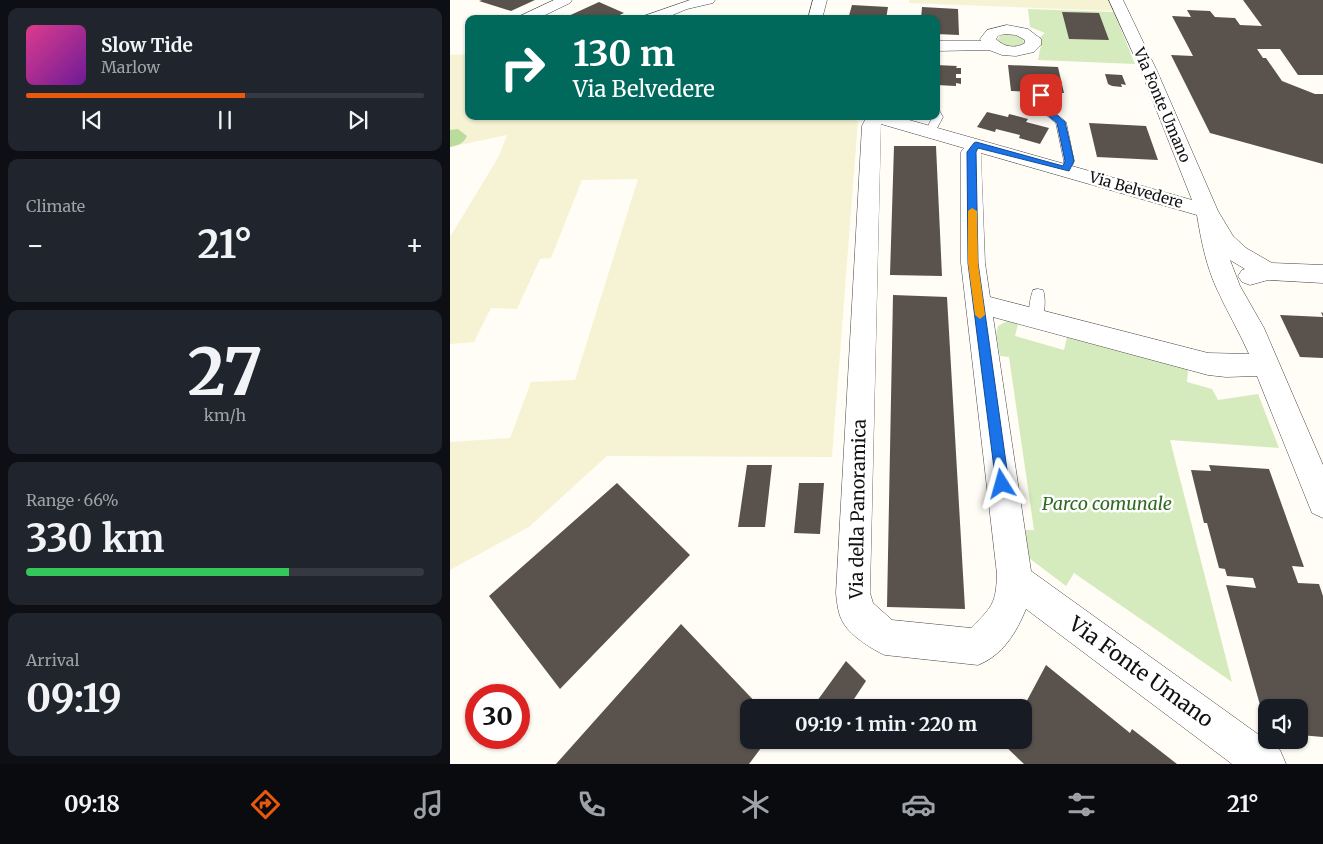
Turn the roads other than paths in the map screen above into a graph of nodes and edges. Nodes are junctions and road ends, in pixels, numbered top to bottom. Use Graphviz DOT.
graph roads {
  1 [pos="565,0"];
  2 [pos="708,0"];
  3 [pos="820,0"];
  4 [pos="1116,0"];
  5 [pos="533,15"];
  6 [pos="658,15"];
  7 [pos="816,15"];
  8 [pos="940,46"];
  9 [pos="993,46"];
  10 [pos="1041,95"];
  11 [pos="874,120"];
  12 [pos="886,120"];
  13 [pos="936,120"];
  14 [pos="930,132"];
  15 [pos="976,145"];
  16 [pos="1066,170"];
  17 [pos="1207,211"];
  18 [pos="1268,271"];
  19 [pos="1323,274"];
  20 [pos="979,306"];
  21 [pos="1251,328"];
  22 [pos="1266,365"];
  23 [pos="1315,464"];
  24 [pos="1323,502"];
  25 [pos="1014,583"];
  26 [pos="1266,764"];
  1 -- 5 [label="street"];
  2 -- 6 [label="street"];
  3 -- 7 [label="street"];
  4 -- 17 [label="street, Via Fonte Umano"];
  8 -- 9 [label="street"];
  10 -- 16 [label="lane, Via Belvedere"];
  11 -- 25 [label="street, Via della Panoramica"];
  12 -- 14 [label="street, Via Belvedere"];
  13 -- 14 [label="lane"];
  14 -- 15 [label="street, Via Belvedere"];
  15 -- 16 [label="street, Via Belvedere"];
  15 -- 20 [label="street, Via della Panoramica"];
  16 -- 17 [label="street, Via Belvedere"];
  17 -- 18 [label="street, Via Fonte Umano"];
  17 -- 21 [label="street, Via Fonte Umano"];
  18 -- 19 [label="street"];
  18 -- 21 [label="street, Via Fonte Umano"];
  20 -- 22 [label="street"];
  20 -- 25 [label="street, Via della Panoramica"];
  21 -- 22 [label="street, Via Fonte Umano"];
  22 -- 23 [label="street, Via Fonte Umano"];
  23 -- 24 [label="street, Via Fonte Umano"];
  25 -- 26 [label="street, Via Fonte Umano"];
}
